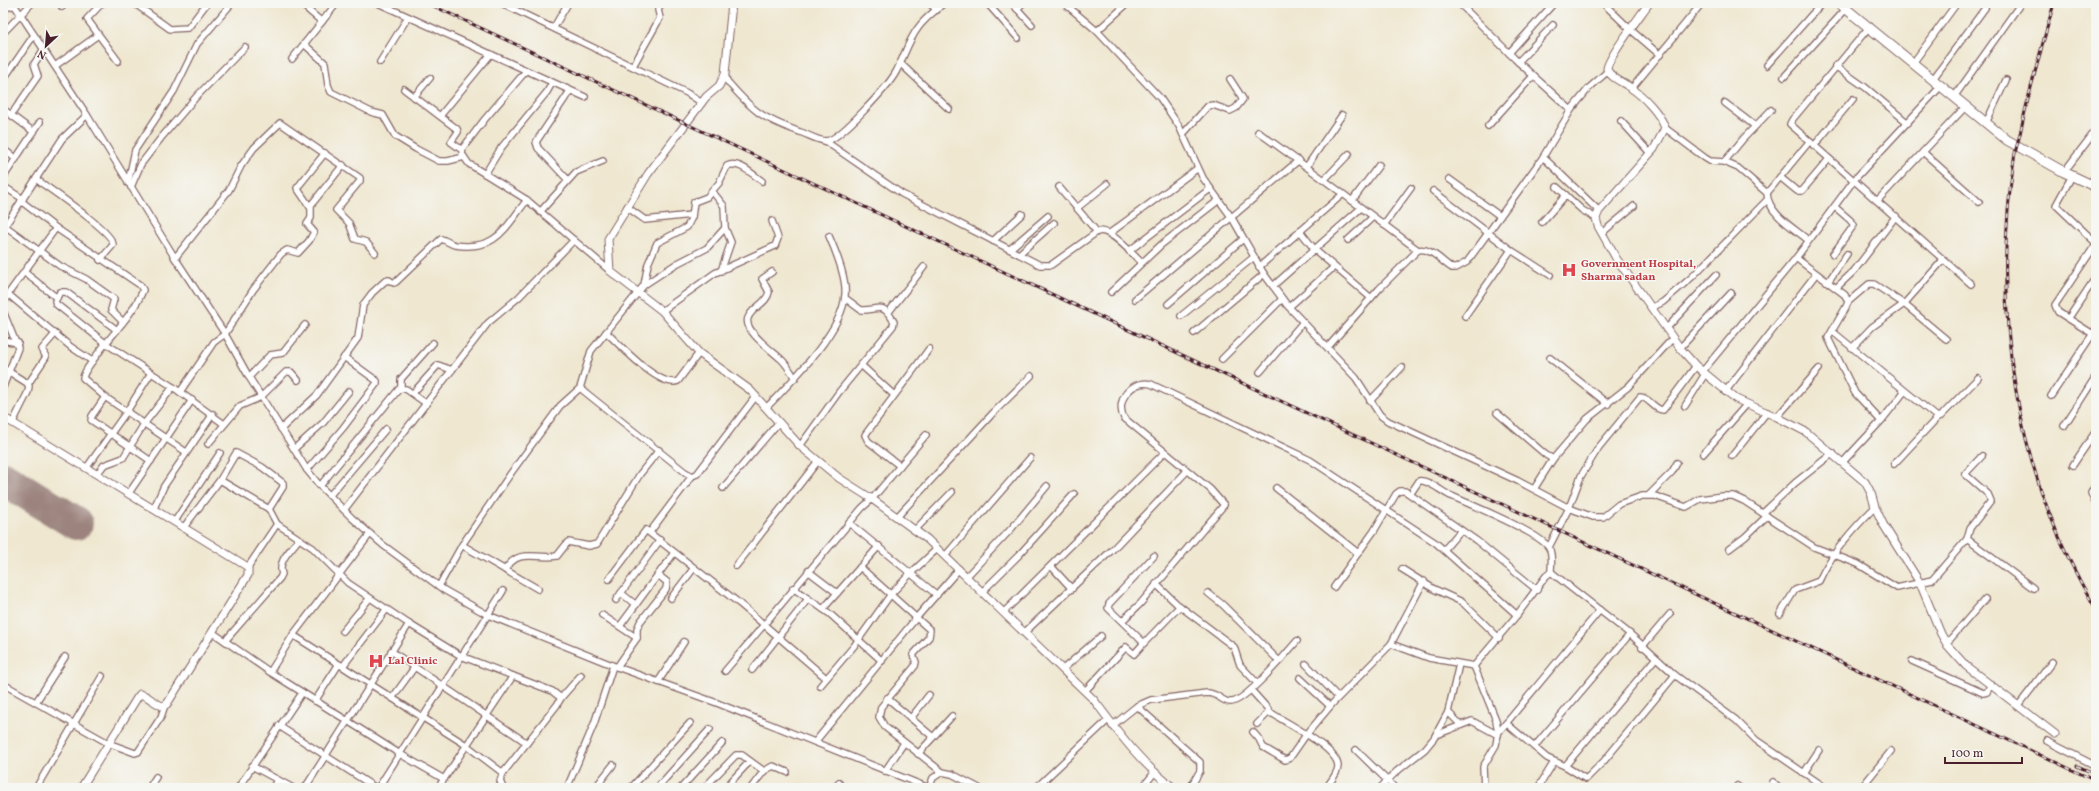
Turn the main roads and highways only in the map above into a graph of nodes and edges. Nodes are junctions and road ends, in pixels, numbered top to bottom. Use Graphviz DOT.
graph roads {
  1 [pos="1839,3"];
  2 [pos="2093,185"];
  1 -- 2 [label="main road"];
}
